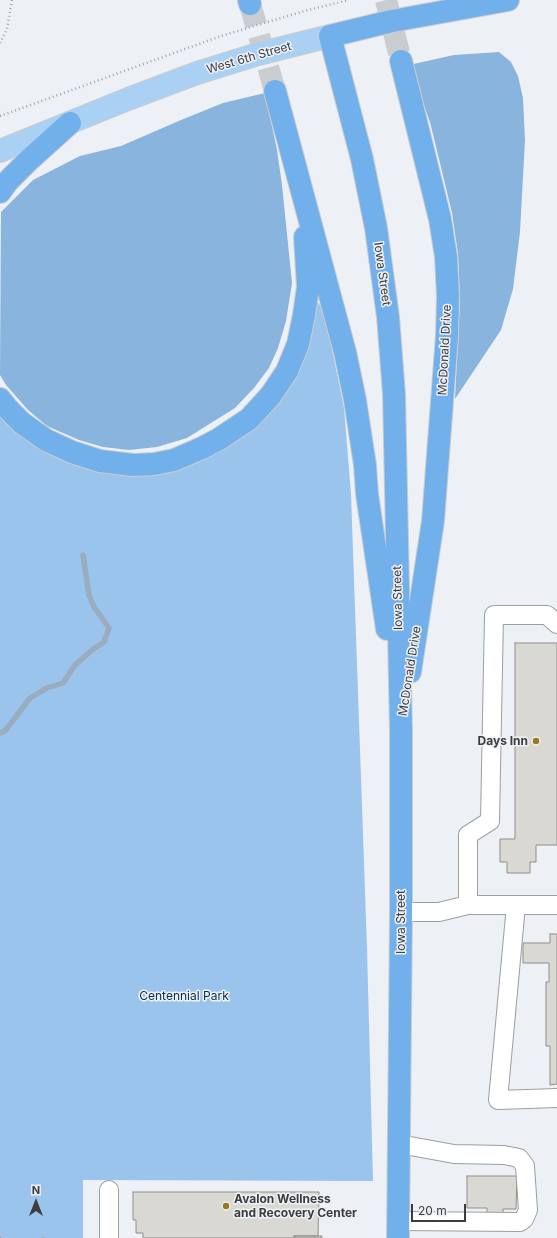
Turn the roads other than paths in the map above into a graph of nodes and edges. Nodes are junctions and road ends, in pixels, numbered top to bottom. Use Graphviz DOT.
graph roads {
  1 [pos="508,0"];
  2 [pos="330,36"];
  3 [pos="401,61"];
  4 [pos="275,91"];
  5 [pos="70,123"];
  6 [pos="0,152"];
  7 [pos="302,190"];
  8 [pos="0,192"];
  9 [pos="0,399"];
  10 [pos="557,624"];
  11 [pos="400,731"];
  12 [pos="468,905"];
  13 [pos="516,905"];
  14 [pos="557,905"];
  15 [pos="401,912"];
  16 [pos="557,1098"];
  17 [pos="399,1144"];
  18 [pos="109,1190"];
  19 [pos="398,1230"];
  20 [pos="109,1238"];
  1 -- 2 [label="highway, West 6th Street"];
  2 -- 5 [label="main road, West 6th Street"];
  2 -- 11 [label="highway, Iowa Street"];
  3 -- 11 [label="highway, McDonald Drive"];
  4 -- 7 [label="highway, McDonald Drive"];
  5 -- 6 [label="main road, West 6th Street"];
  5 -- 8 [label="highway"];
  7 -- 9 [label="highway"];
  7 -- 11 [label="highway, McDonald Drive"];
  10 -- 12 [label="lane"];
  11 -- 15 [label="highway, Iowa Street"];
  12 -- 13 [label="lane"];
  12 -- 15 [label="lane"];
  13 -- 14 [label="lane"];
  13 -- 16 [label="lane"];
  15 -- 17 [label="highway, Iowa Street"];
  17 -- 19 [label="highway, Iowa Street"];
  17 -- 19 [label="lane"];
  18 -- 20 [label="lane"];
}
